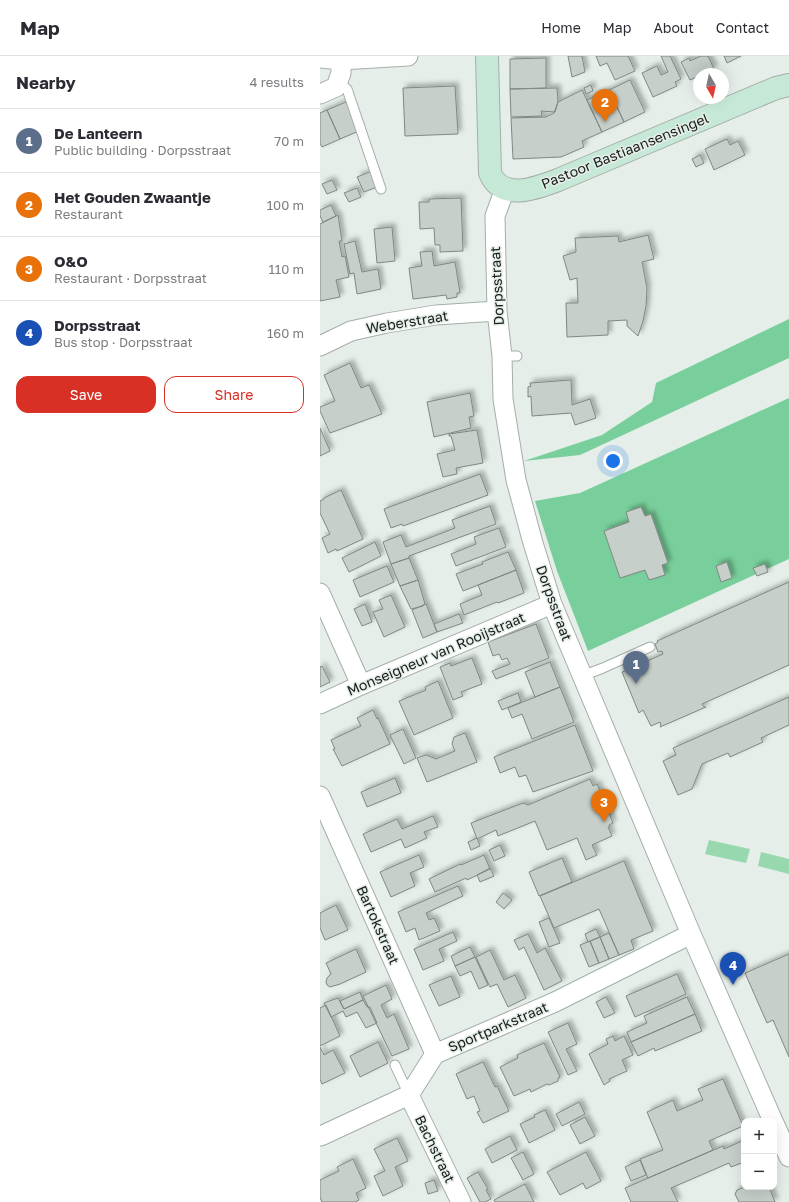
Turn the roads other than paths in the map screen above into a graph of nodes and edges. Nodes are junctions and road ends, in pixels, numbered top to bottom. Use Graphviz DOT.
graph roads {
  1 [pos="408,56"];
  2 [pos="487,56"];
  3 [pos="320,58"];
  4 [pos="341,60"];
  5 [pos="338,81"];
  6 [pos="789,85"];
  7 [pos="320,94"];
  8 [pos="381,189"];
  9 [pos="505,189"];
  10 [pos="497,311"];
  11 [pos="320,346"];
  12 [pos="320,593"];
  13 [pos="552,604"];
  14 [pos="650,647"];
  15 [pos="582,676"];
  16 [pos="361,685"];
  17 [pos="320,704"];
  18 [pos="320,796"];
  19 [pos="691,934"];
  20 [pos="435,1054"];
  21 [pos="396,1065"];
  22 [pos="409,1095"];
  23 [pos="772,1118"];
  24 [pos="777,1129"];
  25 [pos="320,1136"];
  26 [pos="789,1157"];
  27 [pos="461,1202"];
  1 -- 4 [label="street"];
  2 -- 9 [label="street"];
  3 -- 4 [label="street"];
  4 -- 5 [label="street"];
  5 -- 7 [label="street"];
  5 -- 8 [label="lane"];
  6 -- 9 [label="street, Pastoor Bastiaansensingel"];
  9 -- 10 [label="street, Dorpsstraat"];
  10 -- 11 [label="street, Weberstraat"];
  10 -- 13 [label="street, Dorpsstraat"];
  12 -- 16 [label="street"];
  13 -- 15 [label="street, Dorpsstraat"];
  13 -- 16 [label="street, Monseigneur van Rooijstraat"];
  14 -- 15 [label="lane"];
  15 -- 19 [label="street, Dorpsstraat"];
  16 -- 17 [label="street, Monseigneur van Rooijstraat"];
  18 -- 20 [label="street, Bartokstraat"];
  19 -- 20 [label="street, Sportparkstraat"];
  19 -- 23 [label="street, Dorpsstraat"];
  20 -- 22 [label="street, Sportparkstraat"];
  21 -- 22 [label="lane"];
  22 -- 25 [label="street"];
  22 -- 27 [label="street, Bachstraat"];
  24 -- 26 [label="street, Dorpsstraat"];
}
